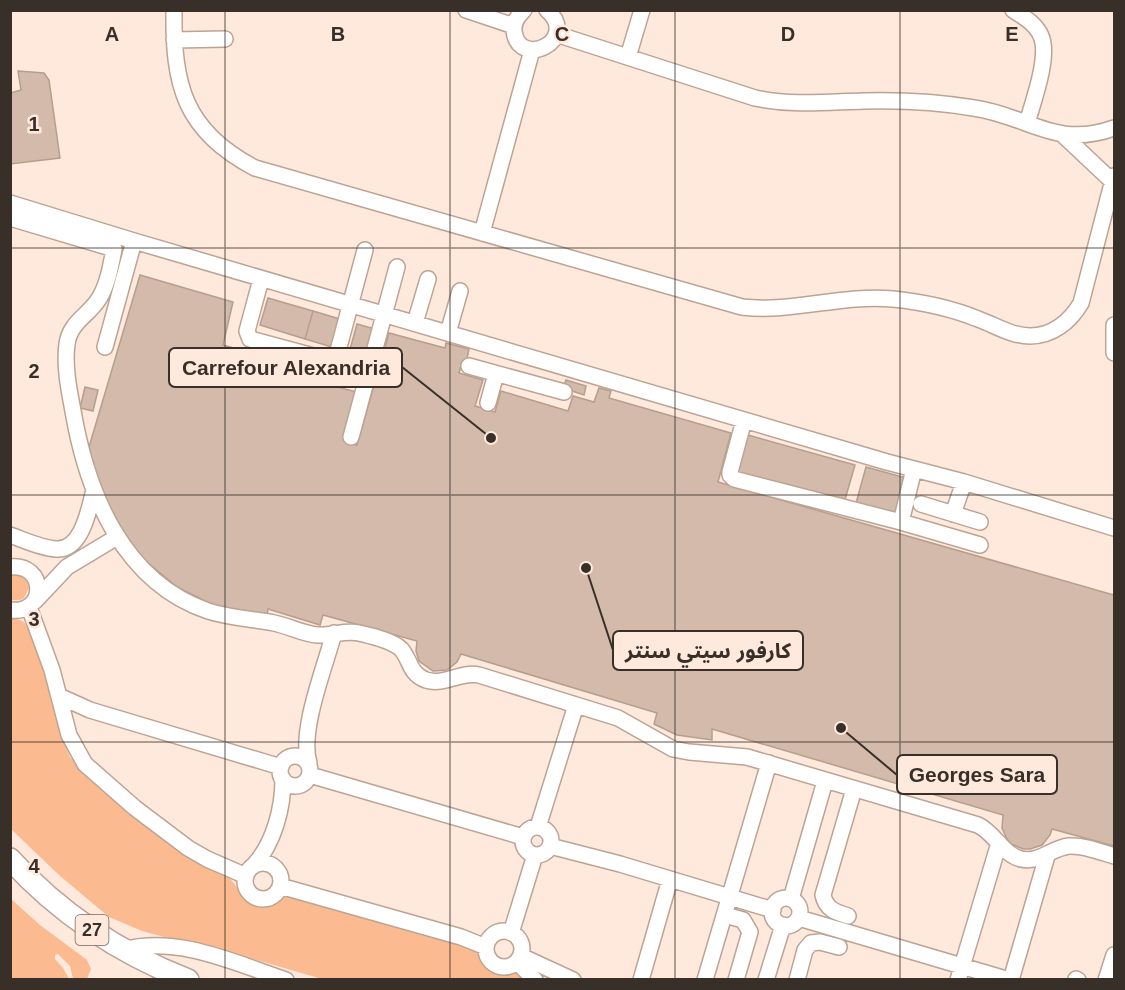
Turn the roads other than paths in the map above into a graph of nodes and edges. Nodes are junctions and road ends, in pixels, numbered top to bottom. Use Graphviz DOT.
graph roads {
  1 [pos="174,10"];
  2 [pos="466,10"];
  3 [pos="524,10"];
  4 [pos="547,10"];
  5 [pos="642,10"];
  6 [pos="1013,10"];
  7 [pos="514,26"];
  8 [pos="556,34"];
  9 [pos="225,39"];
  10 [pos="174,40"];
  11 [pos="532,50"];
  12 [pos="627,57"];
  13 [pos="1027,123"];
  14 [pos="1114,128"];
  15 [pos="1063,135"];
  16 [pos="1114,179"];
  17 [pos="10,203"];
  18 [pos="10,218"];
  19 [pos="482,233"];
  20 [pos="134,241"];
  21 [pos="116,242"];
  22 [pos="365,250"];
  23 [pos="397,267"];
  24 [pos="261,279"];
  25 [pos="428,279"];
  26 [pos="460,291"];
  27 [pos="351,305"];
  28 [pos="384,314"];
  29 [pos="414,323"];
  30 [pos="1114,325"];
  31 [pos="448,333"];
  32 [pos="105,347"];
  33 [pos="1114,353"];
  34 [pos="544,361"];
  35 [pos="335,362"];
  36 [pos="469,366"];
  37 [pos="369,371"];
  38 [pos="496,374"];
  39 [pos="538,385"];
  40 [pos="564,393"];
  41 [pos="488,403"];
  42 [pos="744,420"];
  43 [pos="351,437"];
  44 [pos="914,469"];
  45 [pos="964,482"];
  46 [pos="94,490"];
  47 [pos="921,504"];
  48 [pos="953,514"];
  49 [pos="901,522"];
  50 [pos="980,522"];
  51 [pos="1114,528"];
  52 [pos="10,535"];
  53 [pos="117,537"];
  54 [pos="980,545"];
  55 [pos="10,567"];
  56 [pos="67,567"];
  57 [pos="28,570"];
  58 [pos="32,604"];
  59 [pos="10,610"];
  60 [pos="334,633"];
  61 [pos="59,696"];
  62 [pos="576,705"];
  63 [pos="307,730"];
  64 [pos="769,764"];
  65 [pos="309,769"];
  66 [pos="287,772"];
  67 [pos="825,781"];
  68 [pos="854,789"];
  69 [pos="538,827"];
  70 [pos="523,837"];
  71 [pos="999,843"];
  72 [pos="550,846"];
  73 [pos="535,855"];
  74 [pos="1047,856"];
  75 [pos="1114,856"];
  76 [pos="10,859"];
  77 [pos="273,866"];
  78 [pos="250,871"];
  79 [pos="670,879"];
  80 [pos="280,886"];
  81 [pos="730,898"];
  82 [pos="791,899"];
  83 [pos="773,910"];
  84 [pos="725,915"];
  85 [pos="848,916"];
  86 [pos="799,918"];
  87 [pos="783,925"];
  88 [pos="511,933"];
  89 [pos="486,947"];
  90 [pos="839,947"];
  91 [pos="123,950"];
  92 [pos="1114,956"];
  93 [pos="519,959"];
  94 [pos="960,973"];
  95 [pos="188,980"];
  96 [pos="286,980"];
  97 [pos="535,980"];
  98 [pos="573,980"];
  99 [pos="641,980"];
  100 [pos="705,980"];
  101 [pos="736,980"];
  102 [pos="766,980"];
  103 [pos="797,980"];
  104 [pos="1010,980"];
  105 [pos="1106,980"];
  1 -- 10 [label="street"];
  2 -- 7 [label="street"];
  3 -- 7 [label="street"];
  4 -- 8 [label="street"];
  5 -- 12 [label="street"];
  6 -- 13 [label="street"];
  7 -- 11 [label="street"];
  8 -- 11 [label="street"];
  8 -- 12 [label="street"];
  9 -- 10 [label="street"];
  10 -- 19 [label="street"];
  11 -- 19 [label="street"];
  12 -- 13 [label="street"];
  13 -- 15 [label="street"];
  14 -- 15 [label="street"];
  15 -- 16 [label="street"];
  16 -- 19 [label="street"];
  17 -- 21 [label="street"];
  18 -- 21 [label="street"];
  20 -- 21 [label="street"];
  20 -- 24 [label="street"];
  20 -- 32 [label="street"];
  21 -- 46 [label="street"];
  22 -- 27 [label="street"];
  23 -- 28 [label="street"];
  24 -- 27 [label="street"];
  24 -- 35 [label="street"];
  25 -- 29 [label="street"];
  26 -- 31 [label="street"];
  27 -- 28 [label="street"];
  27 -- 35 [label="street"];
  28 -- 29 [label="street"];
  28 -- 37 [label="street"];
  29 -- 31 [label="street"];
  30 -- 33 [label="street"];
  31 -- 34 [label="street"];
  34 -- 39 [label="street"];
  34 -- 42 [label="street"];
  35 -- 37 [label="street"];
  36 -- 38 [label="street"];
  37 -- 43 [label="street"];
  38 -- 39 [label="street"];
  38 -- 41 [label="street"];
  39 -- 40 [label="street"];
  42 -- 44 [label="street"];
  42 -- 49 [label="street"];
  44 -- 45 [label="street"];
  44 -- 49 [label="street"];
  45 -- 48 [label="street"];
  45 -- 51 [label="street"];
  46 -- 52 [label="street"];
  46 -- 53 [label="street"];
  47 -- 48 [label="street"];
  48 -- 50 [label="street"];
  49 -- 54 [label="street"];
  53 -- 56 [label="street"];
  53 -- 60 [label="street"];
  55 -- 57 [label="street"];
  56 -- 57 [label="street"];
  56 -- 58 [label="street"];
  57 -- 58 [label="street"];
  58 -- 59 [label="street"];
  58 -- 61 [label="street"];
  60 -- 62 [label="street"];
  60 -- 63 [label="street"];
  61 -- 66 [label="street"];
  61 -- 78 [label="street"];
  62 -- 64 [label="street"];
  62 -- 69 [label="street"];
  63 -- 65 [label="street"];
  63 -- 66 [label="street"];
  64 -- 67 [label="street"];
  64 -- 81 [label="street"];
  65 -- 66 [label="street"];
  65 -- 66 [label="street"];
  65 -- 70 [label="street"];
  66 -- 77 [label="street"];
  66 -- 78 [label="street"];
  67 -- 68 [label="street"];
  67 -- 82 [label="street"];
  68 -- 71 [label="street"];
  68 -- 85 [label="street"];
  69 -- 70 [label="street"];
  69 -- 72 [label="street"];
  70 -- 73 [label="street"];
  71 -- 74 [label="street"];
  71 -- 94 [label="street"];
  72 -- 73 [label="street"];
  72 -- 79 [label="street"];
  73 -- 88 [label="street"];
  74 -- 75 [label="street"];
  74 -- 104 [label="street"];
  76 -- 91 [label="highway, 27"];
  77 -- 78 [label="street"];
  77 -- 80 [label="street"];
  78 -- 80 [label="street"];
  79 -- 81 [label="street"];
  79 -- 99 [label="street"];
  80 -- 89 [label="street"];
  81 -- 83 [label="street"];
  81 -- 84 [label="street"];
  82 -- 83 [label="street"];
  82 -- 86 [label="street"];
  83 -- 87 [label="street"];
  84 -- 100 [label="street"];
  84 -- 101 [label="street"];
  86 -- 87 [label="street"];
  86 -- 94 [label="street"];
  87 -- 102 [label="street"];
  88 -- 89 [label="street"];
  88 -- 93 [label="street"];
  89 -- 93 [label="street"];
  90 -- 103 [label="street"];
  91 -- 95 [label="highway, 27"];
  91 -- 96 [label="street"];
  92 -- 105 [label="street"];
  93 -- 97 [label="street"];
  93 -- 98 [label="street"];
  94 -- 104 [label="street"];
}
